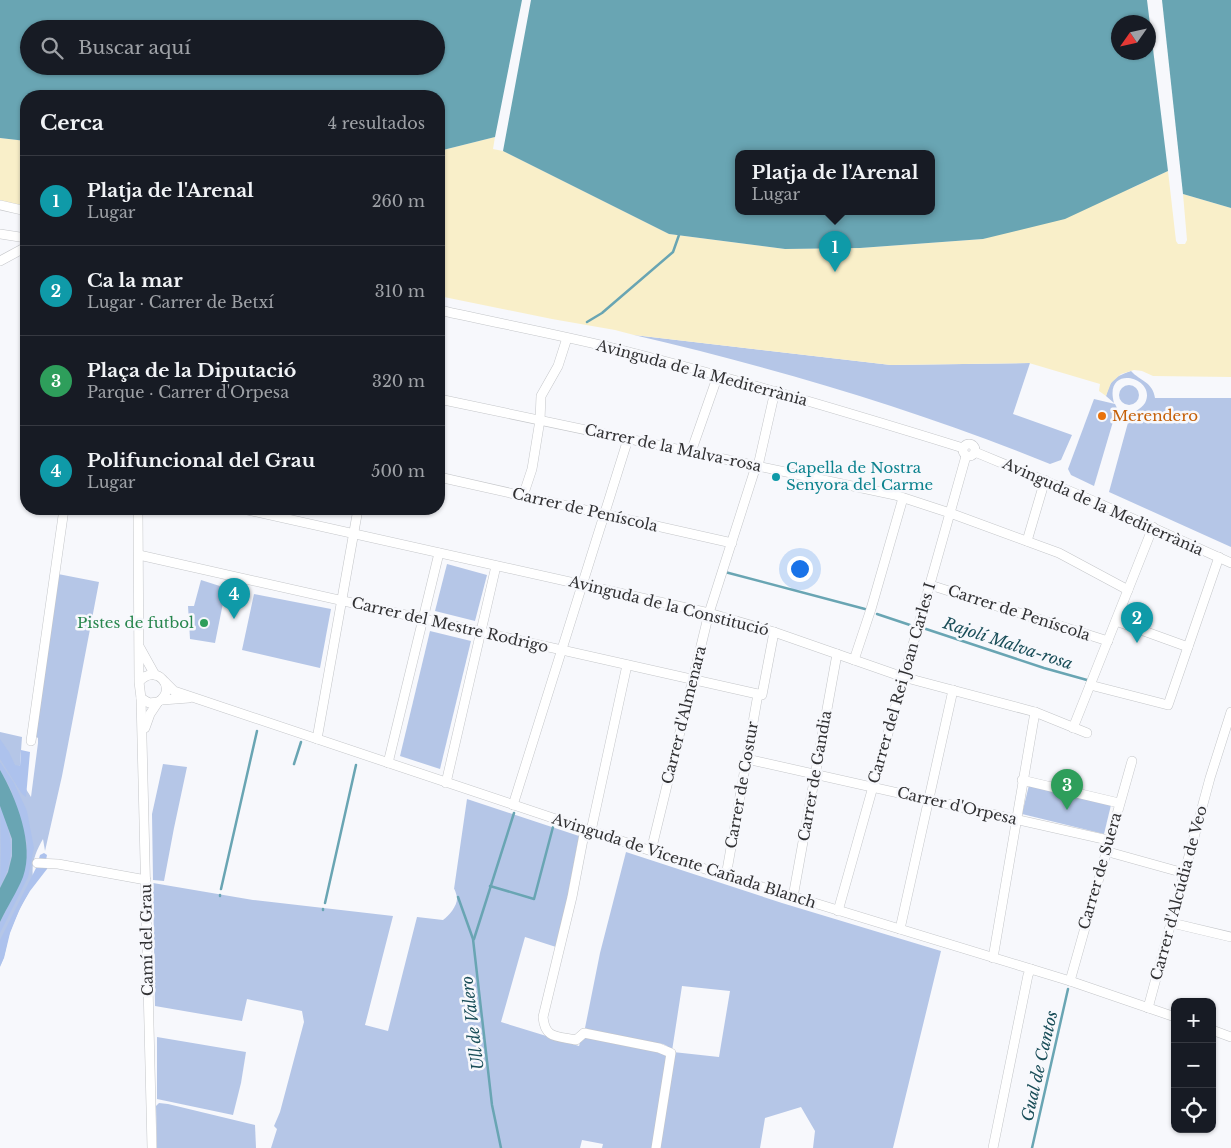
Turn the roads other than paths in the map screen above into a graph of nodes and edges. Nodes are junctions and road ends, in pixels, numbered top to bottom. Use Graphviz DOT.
graph roads {
  1 [pos="0,205"];
  2 [pos="20,209"];
  3 [pos="0,234"];
  4 [pos="20,237"];
  5 [pos="20,250"];
  6 [pos="0,261"];
  7 [pos="445,311"];
  8 [pos="568,338"];
  9 [pos="718,375"];
  10 [pos="775,391"];
  11 [pos="445,400"];
  12 [pos="540,420"];
  13 [pos="628,439"];
  14 [pos="691,452"];
  15 [pos="964,452"];
  16 [pos="757,466"];
  17 [pos="445,479"];
  18 [pos="1045,480"];
  19 [pos="524,496"];
  20 [pos="903,498"];
  21 [pos="950,513"];
  22 [pos="604,514"];
  23 [pos="63,515"];
  24 [pos="138,515"];
  25 [pos="282,515"];
  26 [pos="357,515"];
  27 [pos="1153,527"];
  28 [pos="353,534"];
  29 [pos="1028,541"];
  30 [pos="732,543"];
  31 [pos="439,553"];
  32 [pos="139,556"];
  33 [pos="1219,557"];
  34 [pos="1231,563"];
  35 [pos="496,566"];
  36 [pos="930,584"];
  37 [pos="582,585"];
  38 [pos="1128,590"];
  39 [pos="342,601"];
  40 [pos="708,613"];
  41 [pos="423,619"];
  42 [pos="1116,621"];
  43 [pos="481,632"];
  44 [pos="774,632"];
  45 [pos="1108,641"];
  46 [pos="140,647"];
  47 [pos="1188,647"];
  48 [pos="561,650"];
  49 [pos="838,654"];
  50 [pos="854,660"];
  51 [pos="628,665"];
  52 [pos="155,675"];
  53 [pos="903,676"];
  54 [pos="693,680"];
  55 [pos="140,682"];
  56 [pos="165,682"];
  57 [pos="1090,685"];
  58 [pos="953,690"];
  59 [pos="760,695"];
  60 [pos="141,698"];
  61 [pos="195,698"];
  62 [pos="160,701"];
  63 [pos="1034,712"];
  64 [pos="1231,712"];
  65 [pos="1073,728"];
  66 [pos="143,733"];
  67 [pos="1087,733"];
  68 [pos="317,739"];
  69 [pos="31,740"];
  70 [pos="747,759"];
  71 [pos="1132,761"];
  72 [pos="388,763"];
  73 [pos="816,774"];
  74 [pos="1022,780"];
  75 [pos="446,782"];
  76 [pos="873,787"];
  77 [pos="928,800"];
  78 [pos="1119,803"];
  79 [pos="513,805"];
  80 [pos="1016,819"];
  81 [pos="588,830"];
  82 [pos="1108,840"];
  83 [pos="651,851"];
  84 [pos="1106,851"];
  85 [pos="38,863"];
  86 [pos="1184,873"];
  87 [pos="726,876"];
  88 [pos="146,880"];
  89 [pos="793,897"];
  90 [pos="838,911"];
  91 [pos="1172,923"];
  92 [pos="900,930"];
  93 [pos="1231,937"];
  94 [pos="993,958"];
  95 [pos="1030,972"];
  96 [pos="1070,981"];
  97 [pos="1148,1008"];
  98 [pos="1171,1016"];
  99 [pos="1216,1031"];
  100 [pos="1231,1037"];
  101 [pos="152,1148"];
  102 [pos="656,1148"];
  103 [pos="993,1148"];
  1 -- 2 [label="street"];
  3 -- 4 [label="street"];
  5 -- 6 [label="street"];
  7 -- 8 [label="street, Avinguda de la Mediterrània"];
  8 -- 9 [label="street, Avinguda de la Mediterrània"];
  8 -- 12 [label="street"];
  9 -- 10 [label="street, Avinguda de la Mediterrània"];
  9 -- 14 [label="street"];
  10 -- 15 [label="street, Avinguda de la Mediterrània"];
  10 -- 16 [label="street, Carrer d'Almenara"];
  11 -- 12 [label="street, Carrer de la Malva-rosa"];
  12 -- 13 [label="street, Carrer de la Malva-rosa"];
  12 -- 19 [label="street"];
  13 -- 14 [label="street, Carrer de la Malva-rosa"];
  13 -- 22 [label="street"];
  14 -- 16 [label="street, Carrer de la Malva-rosa"];
  15 -- 18 [label="street, Avinguda de la Mediterrània"];
  15 -- 21 [label="street, Carrer del Rei Joan Carles I"];
  16 -- 20 [label="street, Carrer de la Malva-rosa"];
  16 -- 30 [label="street, Carrer d'Almenara"];
  17 -- 19 [label="street, Carrer de Peníscola"];
  18 -- 27 [label="street, Avinguda de la Mediterrània"];
  18 -- 29 [label="street"];
  19 -- 22 [label="street, Carrer de Peníscola"];
  20 -- 21 [label="street, Carrer de la Malva-rosa"];
  20 -- 50 [label="street"];
  21 -- 29 [label="street, Carrer de la Malva-rosa"];
  21 -- 36 [label="street, Carrer del Rei Joan Carles I"];
  22 -- 30 [label="street, Carrer de Peníscola"];
  22 -- 37 [label="street"];
  23 -- 69 [label="street"];
  24 -- 32 [label="street"];
  25 -- 28 [label="street, Avinguda de la Constitució"];
  26 -- 28 [label="street"];
  27 -- 33 [label="street, Avinguda de la Mediterrània"];
  27 -- 38 [label="street"];
  28 -- 31 [label="street, Avinguda de la Constitució"];
  28 -- 39 [label="street"];
  29 -- 38 [label="street, Carrer de la Malva-rosa"];
  30 -- 40 [label="street, Carrer d'Almenara"];
  31 -- 35 [label="street, Avinguda de la Constitució"];
  31 -- 41 [label="street"];
  32 -- 39 [label="street, Carrer del Mestre Rodrigo"];
  32 -- 46 [label="street"];
  33 -- 34 [label="street, Avinguda de la Mediterrània"];
  33 -- 47 [label="street"];
  35 -- 37 [label="street, Avinguda de la Constitució"];
  35 -- 43 [label="street"];
  36 -- 45 [label="street, Carrer de Peníscola"];
  36 -- 53 [label="street, Carrer del Rei Joan Carles I"];
  37 -- 40 [label="street, Avinguda de la Constitució"];
  37 -- 48 [label="street"];
  38 -- 42 [label="street"];
  39 -- 41 [label="street, Carrer del Mestre Rodrigo"];
  39 -- 68 [label="street"];
  40 -- 44 [label="street, Avinguda de la Constitució"];
  40 -- 54 [label="street, Carrer d'Almenara"];
  41 -- 43 [label="street, Carrer del Mestre Rodrigo"];
  41 -- 72 [label="street"];
  42 -- 45 [label="street"];
  42 -- 47 [label="street"];
  43 -- 48 [label="street, Carrer del Mestre Rodrigo"];
  43 -- 75 [label="street"];
  44 -- 49 [label="street, Avinguda de la Constitució"];
  44 -- 59 [label="street, Carrer de Costur"];
  45 -- 57 [label="street"];
  46 -- 52 [label="street"];
  46 -- 55 [label="street"];
  47 -- 57 [label="street"];
  48 -- 51 [label="street, Carrer del Mestre Rodrigo"];
  48 -- 79 [label="street"];
  49 -- 50 [label="street, Avinguda de la Constitució"];
  49 -- 73 [label="street, Carrer de Gandia"];
  50 -- 53 [label="street, Avinguda de la Constitució"];
  51 -- 54 [label="street, Carrer del Mestre Rodrigo"];
  51 -- 81 [label="street"];
  52 -- 55 [label="street"];
  52 -- 56 [label="street"];
  53 -- 58 [label="street, Avinguda de la Constitució"];
  53 -- 76 [label="street, Carrer del Rei Joan Carles I"];
  54 -- 59 [label="street, Carrer del Mestre Rodrigo"];
  54 -- 83 [label="street, Carrer d'Almenara"];
  55 -- 60 [label="street"];
  56 -- 61 [label="street, Avinguda de Vicente Cañada Blanch"];
  56 -- 62 [label="street"];
  57 -- 65 [label="street"];
  58 -- 63 [label="street, Avinguda de la Constitució"];
  58 -- 77 [label="street"];
  59 -- 70 [label="street, Carrer de Costur"];
  60 -- 62 [label="street"];
  60 -- 66 [label="street, Camí del Grau"];
  61 -- 62 [label="street, Avinguda de Vicente Cañada Blanch"];
  61 -- 68 [label="street, Avinguda de Vicente Cañada Blanch"];
  62 -- 66 [label="street, Camí del Grau"];
  63 -- 65 [label="street, Avinguda de la Constitució"];
  63 -- 74 [label="street"];
  64 -- 86 [label="street, Carrer d'Alcúdia de Veo"];
  65 -- 67 [label="street, Avinguda de la Constitució"];
  66 -- 88 [label="street, Camí del Grau"];
  68 -- 72 [label="street, Avinguda de Vicente Cañada Blanch"];
  70 -- 73 [label="street, Carrer d'Orpesa"];
  70 -- 87 [label="street, Carrer de Costur"];
  71 -- 78 [label="street, Carrer de Suera"];
  72 -- 75 [label="street, Avinguda de Vicente Cañada Blanch"];
  73 -- 76 [label="street, Carrer d'Orpesa"];
  73 -- 89 [label="street, Carrer de Gandia"];
  74 -- 78 [label="street"];
  74 -- 80 [label="street"];
  75 -- 79 [label="street, Avinguda de Vicente Cañada Blanch"];
  76 -- 77 [label="street, Carrer d'Orpesa"];
  76 -- 90 [label="street, Carrer del Rei Joan Carles I"];
  77 -- 80 [label="street, Carrer d'Orpesa"];
  77 -- 92 [label="street"];
  78 -- 82 [label="street, Carrer de Suera"];
  79 -- 81 [label="street, Avinguda de Vicente Cañada Blanch"];
  80 -- 82 [label="street, Carrer d'Orpesa"];
  80 -- 94 [label="street"];
  81 -- 83 [label="street, Avinguda de Vicente Cañada Blanch"];
  81 -- 102 [label="street"];
  82 -- 84 [label="street, Carrer de Suera"];
  83 -- 87 [label="street, Avinguda de Vicente Cañada Blanch"];
  84 -- 86 [label="street"];
  84 -- 96 [label="street, Carrer de Suera"];
  85 -- 88 [label="street"];
  86 -- 91 [label="street, Carrer d'Alcúdia de Veo"];
  87 -- 89 [label="street, Avinguda de Vicente Cañada Blanch"];
  88 -- 101 [label="street, Camí del Grau"];
  89 -- 90 [label="street, Avinguda de Vicente Cañada Blanch"];
  90 -- 92 [label="street, Avinguda de Vicente Cañada Blanch"];
  91 -- 93 [label="street"];
  91 -- 97 [label="street, Carrer d'Alcúdia de Veo"];
  92 -- 94 [label="street, Avinguda de Vicente Cañada Blanch"];
  94 -- 95 [label="street, Avinguda de Vicente Cañada Blanch"];
  95 -- 96 [label="street, Avinguda de Vicente Cañada Blanch"];
  95 -- 103 [label="street"];
  96 -- 97 [label="street, Avinguda de Vicente Cañada Blanch"];
  97 -- 98 [label="street, Avinguda de Vicente Cañada Blanch"];
  99 -- 100 [label="street"];
}
